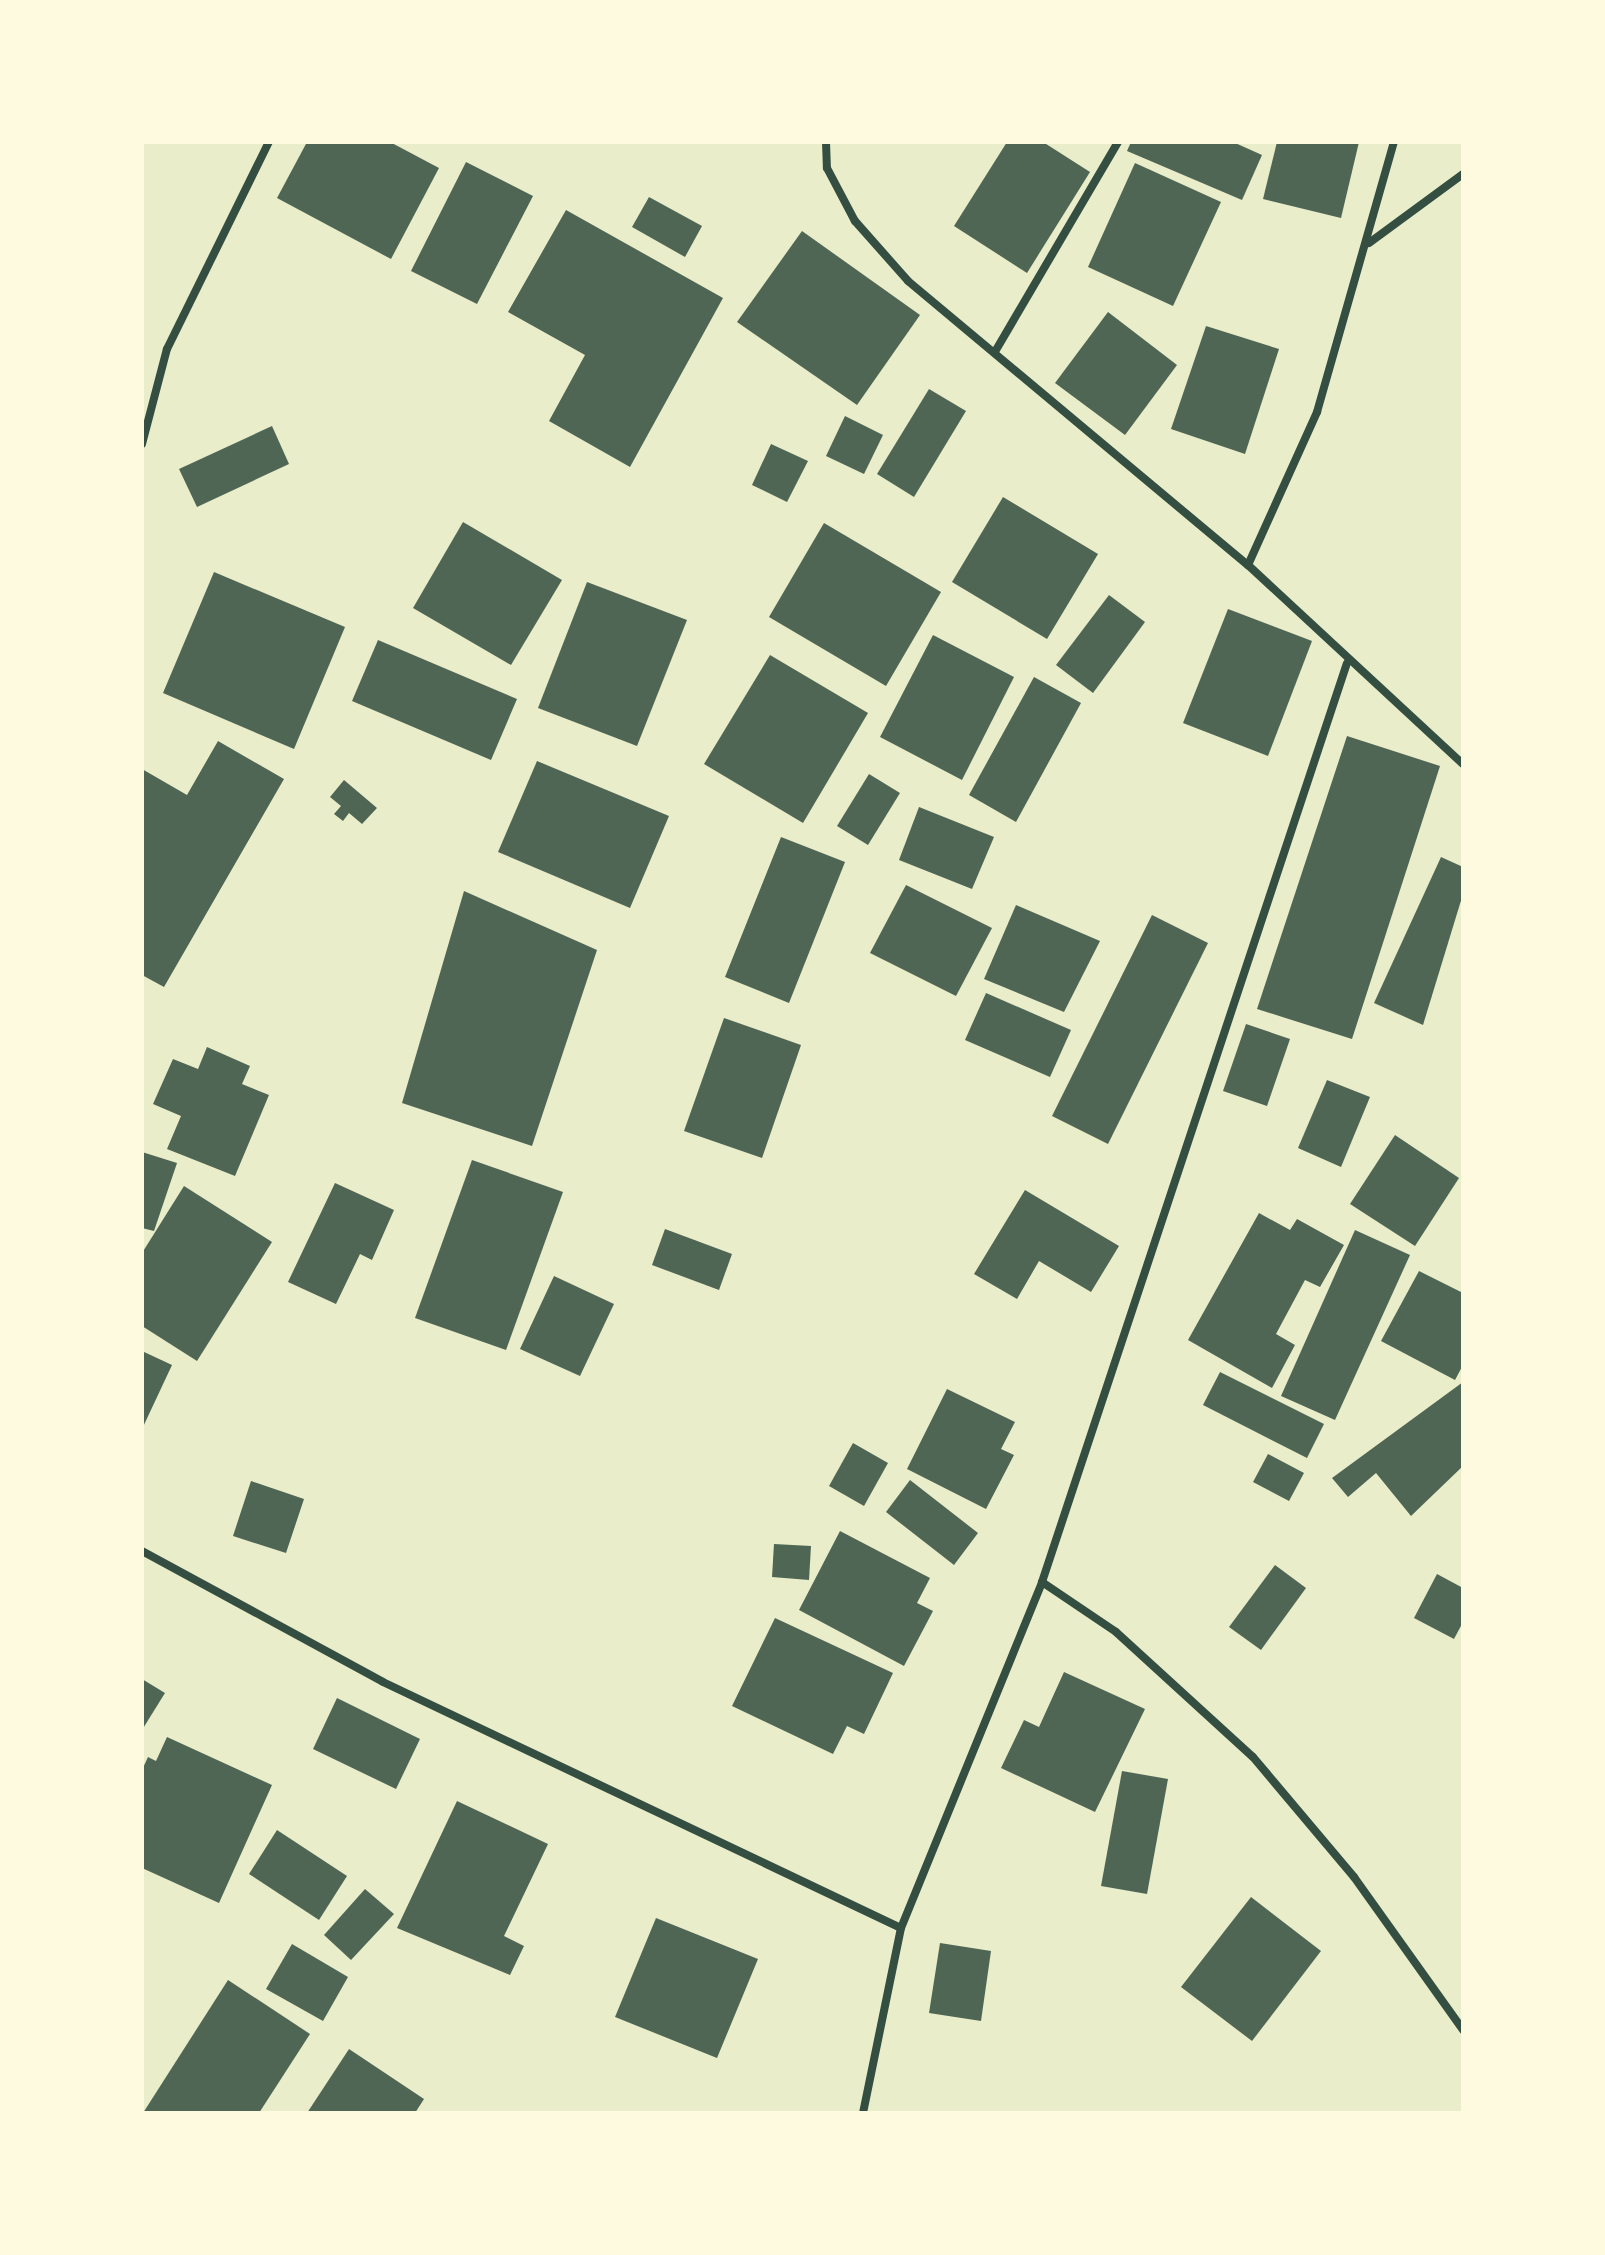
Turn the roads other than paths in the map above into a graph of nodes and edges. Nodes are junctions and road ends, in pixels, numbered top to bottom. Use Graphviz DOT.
graph roads {
  1 [pos="269,142"];
  2 [pos="826,142"];
  3 [pos="1118,142"];
  4 [pos="1394,142"];
  5 [pos="1463,174"];
  6 [pos="1368,244"];
  7 [pos="996,350"];
  8 [pos="142,444"];
  9 [pos="1248,565"];
  10 [pos="1347,663"];
  11 [pos="1463,764"];
  12 [pos="142,1551"];
  13 [pos="1042,1582"];
  14 [pos="901,1928"];
  15 [pos="1463,2030"];
  16 [pos="863,2113"];
  1 -- 8 [label="street"];
  2 -- 7 [label="street"];
  3 -- 7 [label="street"];
  4 -- 6 [label="street"];
  5 -- 6 [label="street"];
  6 -- 9 [label="street"];
  7 -- 9 [label="street"];
  9 -- 10 [label="street"];
  10 -- 11 [label="street"];
  10 -- 13 [label="street"];
  12 -- 14 [label="street"];
  13 -- 14 [label="street"];
  13 -- 15 [label="street"];
  14 -- 16 [label="street"];
}
